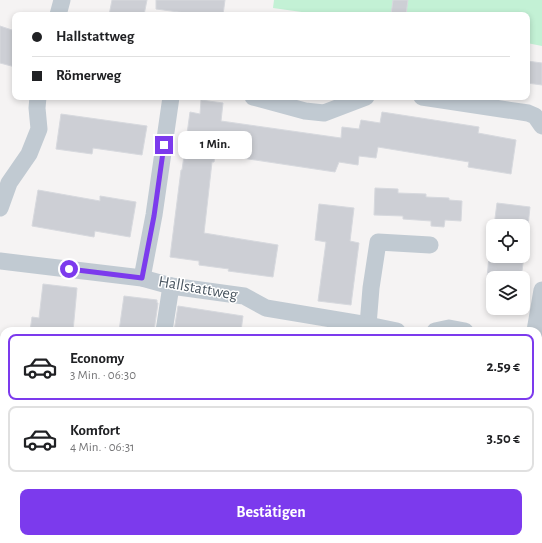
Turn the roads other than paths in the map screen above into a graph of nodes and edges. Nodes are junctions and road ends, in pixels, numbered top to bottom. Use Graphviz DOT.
graph roads {
  1 [pos="62,0"];
  2 [pos="59,12"];
  3 [pos="38,100"];
  4 [pos="171,100"];
  5 [pos="263,100"];
  6 [pos="358,100"];
  7 [pos="442,100"];
  8 [pos="541,123"];
  9 [pos="0,208"];
  10 [pos="430,245"];
  11 [pos="0,261"];
  12 [pos="142,278"];
  13 [pos="172,286"];
  14 [pos="542,290"];
  15 [pos="368,325"];
  16 [pos="165,327"];
  17 [pos="378,327"];
  18 [pos="536,327"];
  1 -- 2 [label="street"];
  3 -- 9 [label="street"];
  4 -- 12 [label="street"];
  5 -- 6 [label="street"];
  7 -- 8 [label="street"];
  10 -- 15 [label="street"];
  11 -- 12 [label="street, Hallstattweg"];
  12 -- 13 [label="street, Hallstattweg"];
  13 -- 15 [label="street, Hallstattweg"];
  13 -- 16 [label="street"];
  14 -- 18 [label="street"];
  15 -- 17 [label="street, Hallstattweg"];
}
